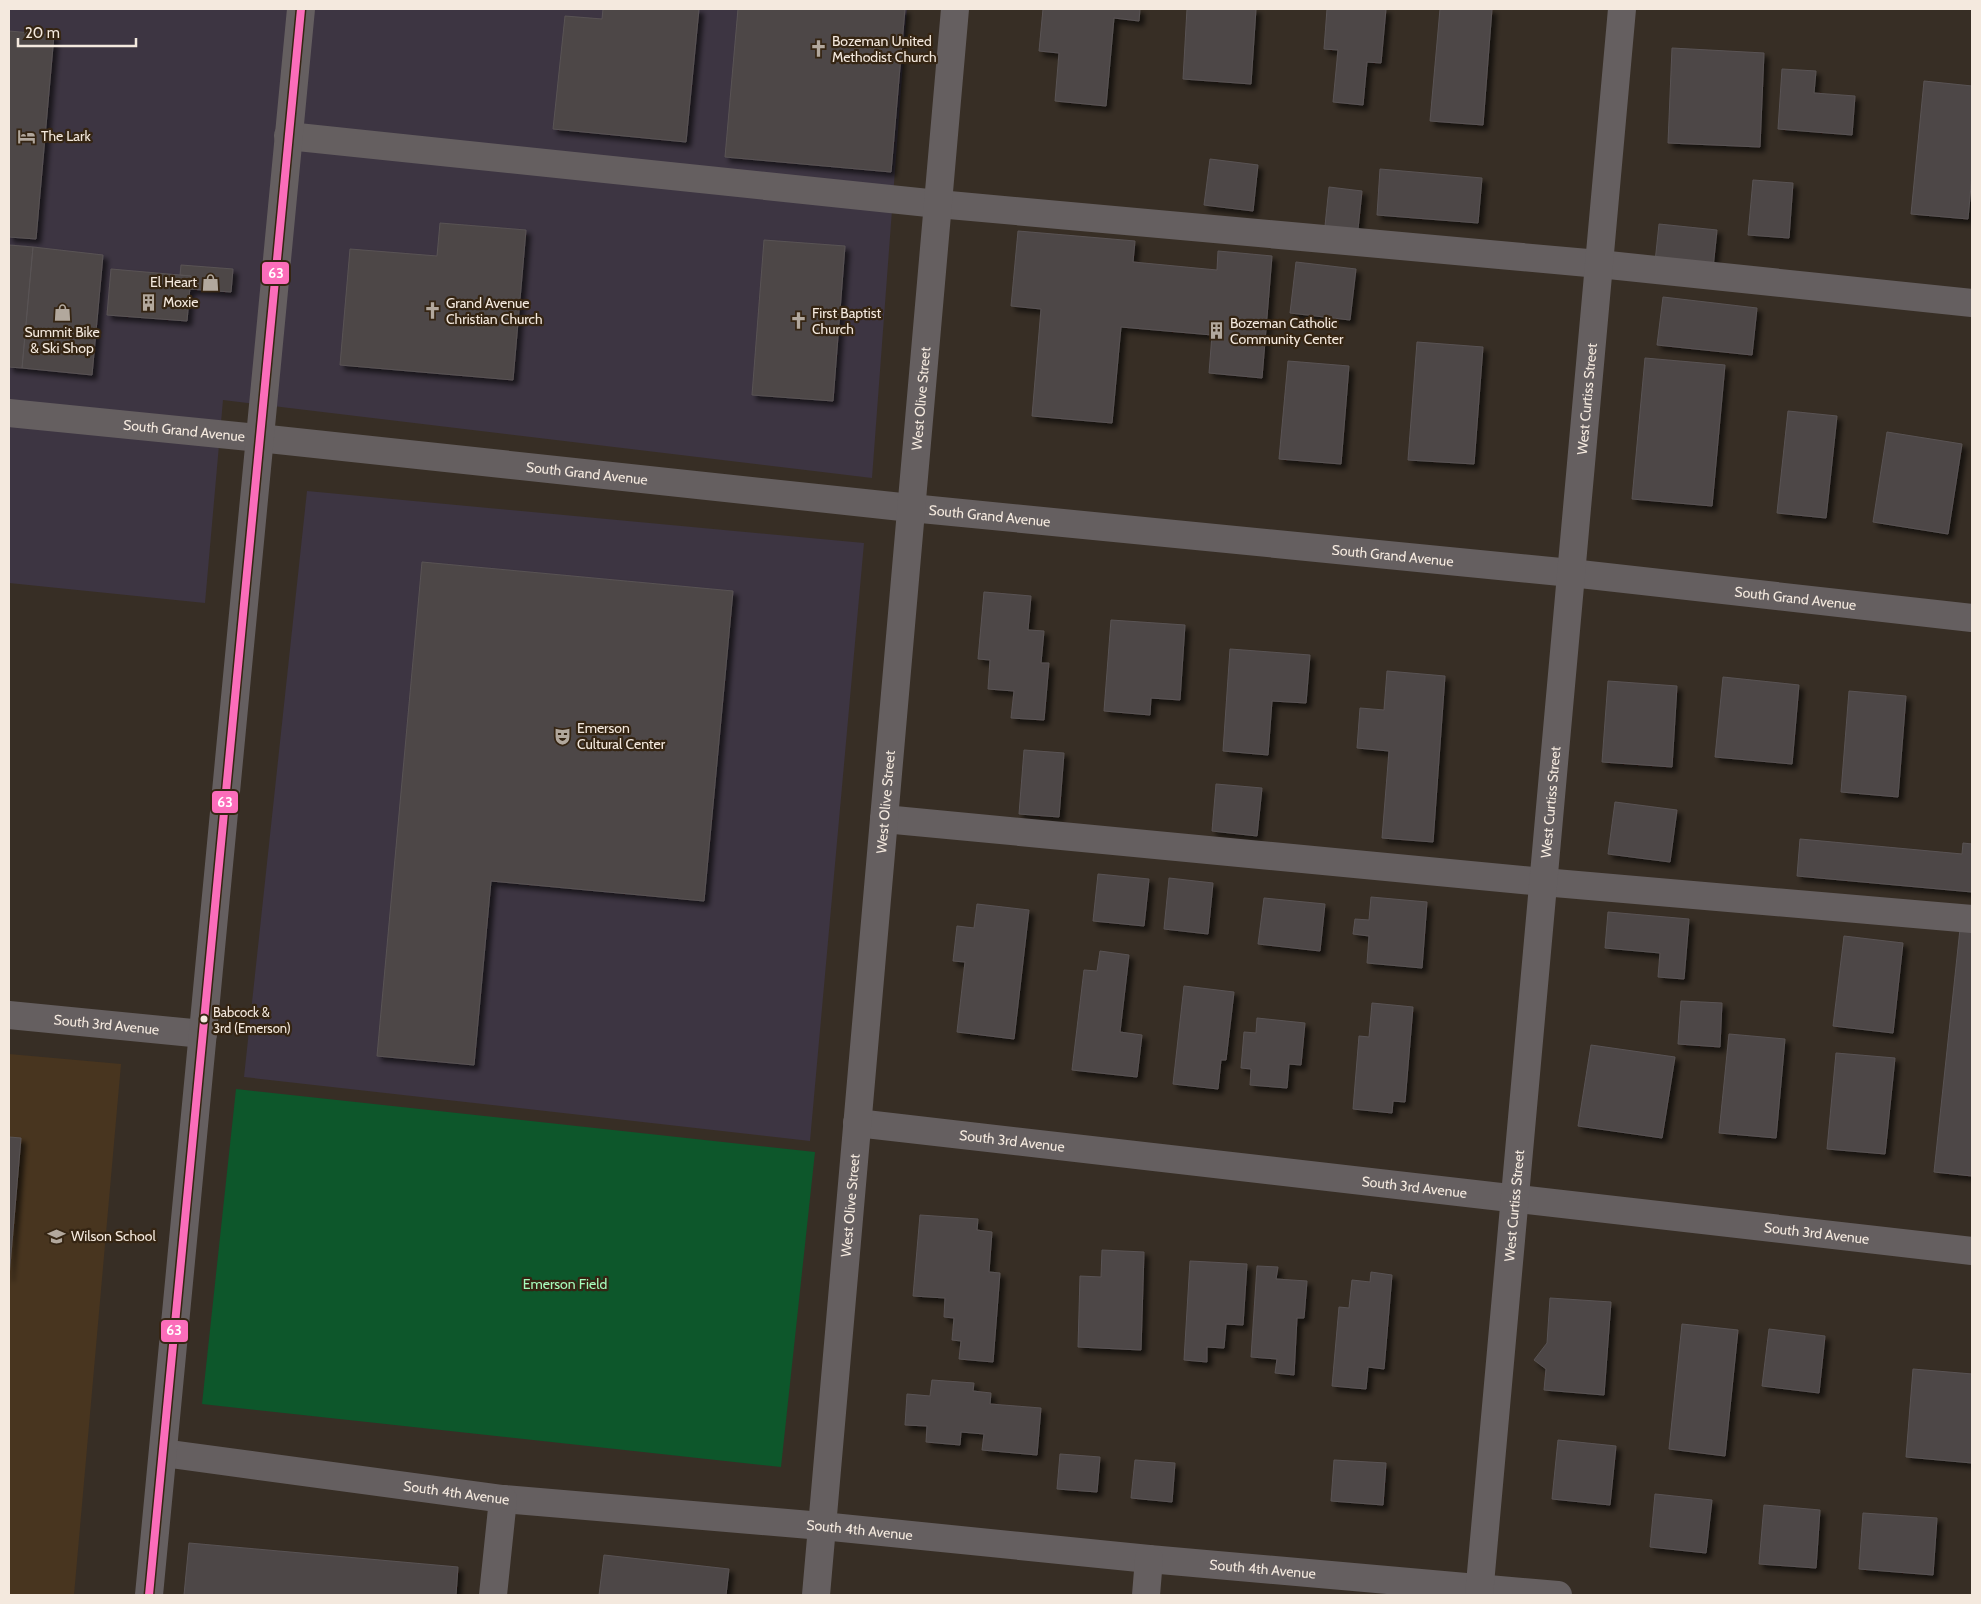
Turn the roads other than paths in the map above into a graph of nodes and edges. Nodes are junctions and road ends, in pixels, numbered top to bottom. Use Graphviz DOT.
graph roads {
  1 [pos="301,9"];
  2 [pos="955,9"];
  3 [pos="1622,9"];
  4 [pos="288,136"];
  5 [pos="938,204"];
  6 [pos="1599,264"];
  7 [pos="1972,303"];
  8 [pos="9,414"];
  9 [pos="259,438"];
  10 [pos="911,508"];
  11 [pos="1571,573"];
  12 [pos="1972,618"];
  13 [pos="884,819"];
  14 [pos="1543,882"];
  15 [pos="1972,919"];
  16 [pos="9,1015"];
  17 [pos="203,1034"];
  18 [pos="857,1124"];
  19 [pos="1515,1198"];
  20 [pos="1972,1251"];
  21 [pos="163,1453"];
  22 [pos="503,1499"];
  23 [pos="822,1526"];
  24 [pos="1149,1560"];
  25 [pos="1479,1592"];
  26 [pos="149,1595"];
  27 [pos="493,1595"];
  28 [pos="816,1595"];
  29 [pos="1146,1595"];
  30 [pos="1558,1595"];
  1 -- 4 [label="street"];
  2 -- 5 [label="street, West Olive Street"];
  3 -- 6 [label="street, West Curtiss Street"];
  4 -- 5 [label="street"];
  4 -- 9 [label="street"];
  5 -- 6 [label="street"];
  5 -- 10 [label="street, West Olive Street"];
  6 -- 7 [label="street"];
  6 -- 11 [label="street, West Curtiss Street"];
  8 -- 9 [label="street, South Grand Avenue"];
  9 -- 10 [label="street, South Grand Avenue"];
  9 -- 17 [label="street"];
  10 -- 11 [label="street, South Grand Avenue"];
  10 -- 13 [label="street, West Olive Street"];
  11 -- 12 [label="street, South Grand Avenue"];
  11 -- 14 [label="street, West Curtiss Street"];
  13 -- 14 [label="street"];
  13 -- 18 [label="street, West Olive Street"];
  14 -- 15 [label="street"];
  14 -- 19 [label="street, West Curtiss Street"];
  16 -- 17 [label="street, South 3rd Avenue"];
  17 -- 21 [label="street"];
  18 -- 19 [label="street, South 3rd Avenue"];
  18 -- 23 [label="street, West Olive Street"];
  19 -- 20 [label="street, South 3rd Avenue"];
  19 -- 25 [label="street, West Curtiss Street"];
  21 -- 22 [label="street, South 4th Avenue"];
  21 -- 26 [label="street"];
  22 -- 23 [label="street, South 4th Avenue"];
  22 -- 27 [label="street"];
  23 -- 24 [label="street, South 4th Avenue"];
  23 -- 28 [label="street, West Olive Street"];
  24 -- 25 [label="street, South 4th Avenue"];
  24 -- 29 [label="street"];
  25 -- 30 [label="street, South 4th Avenue"];
}
